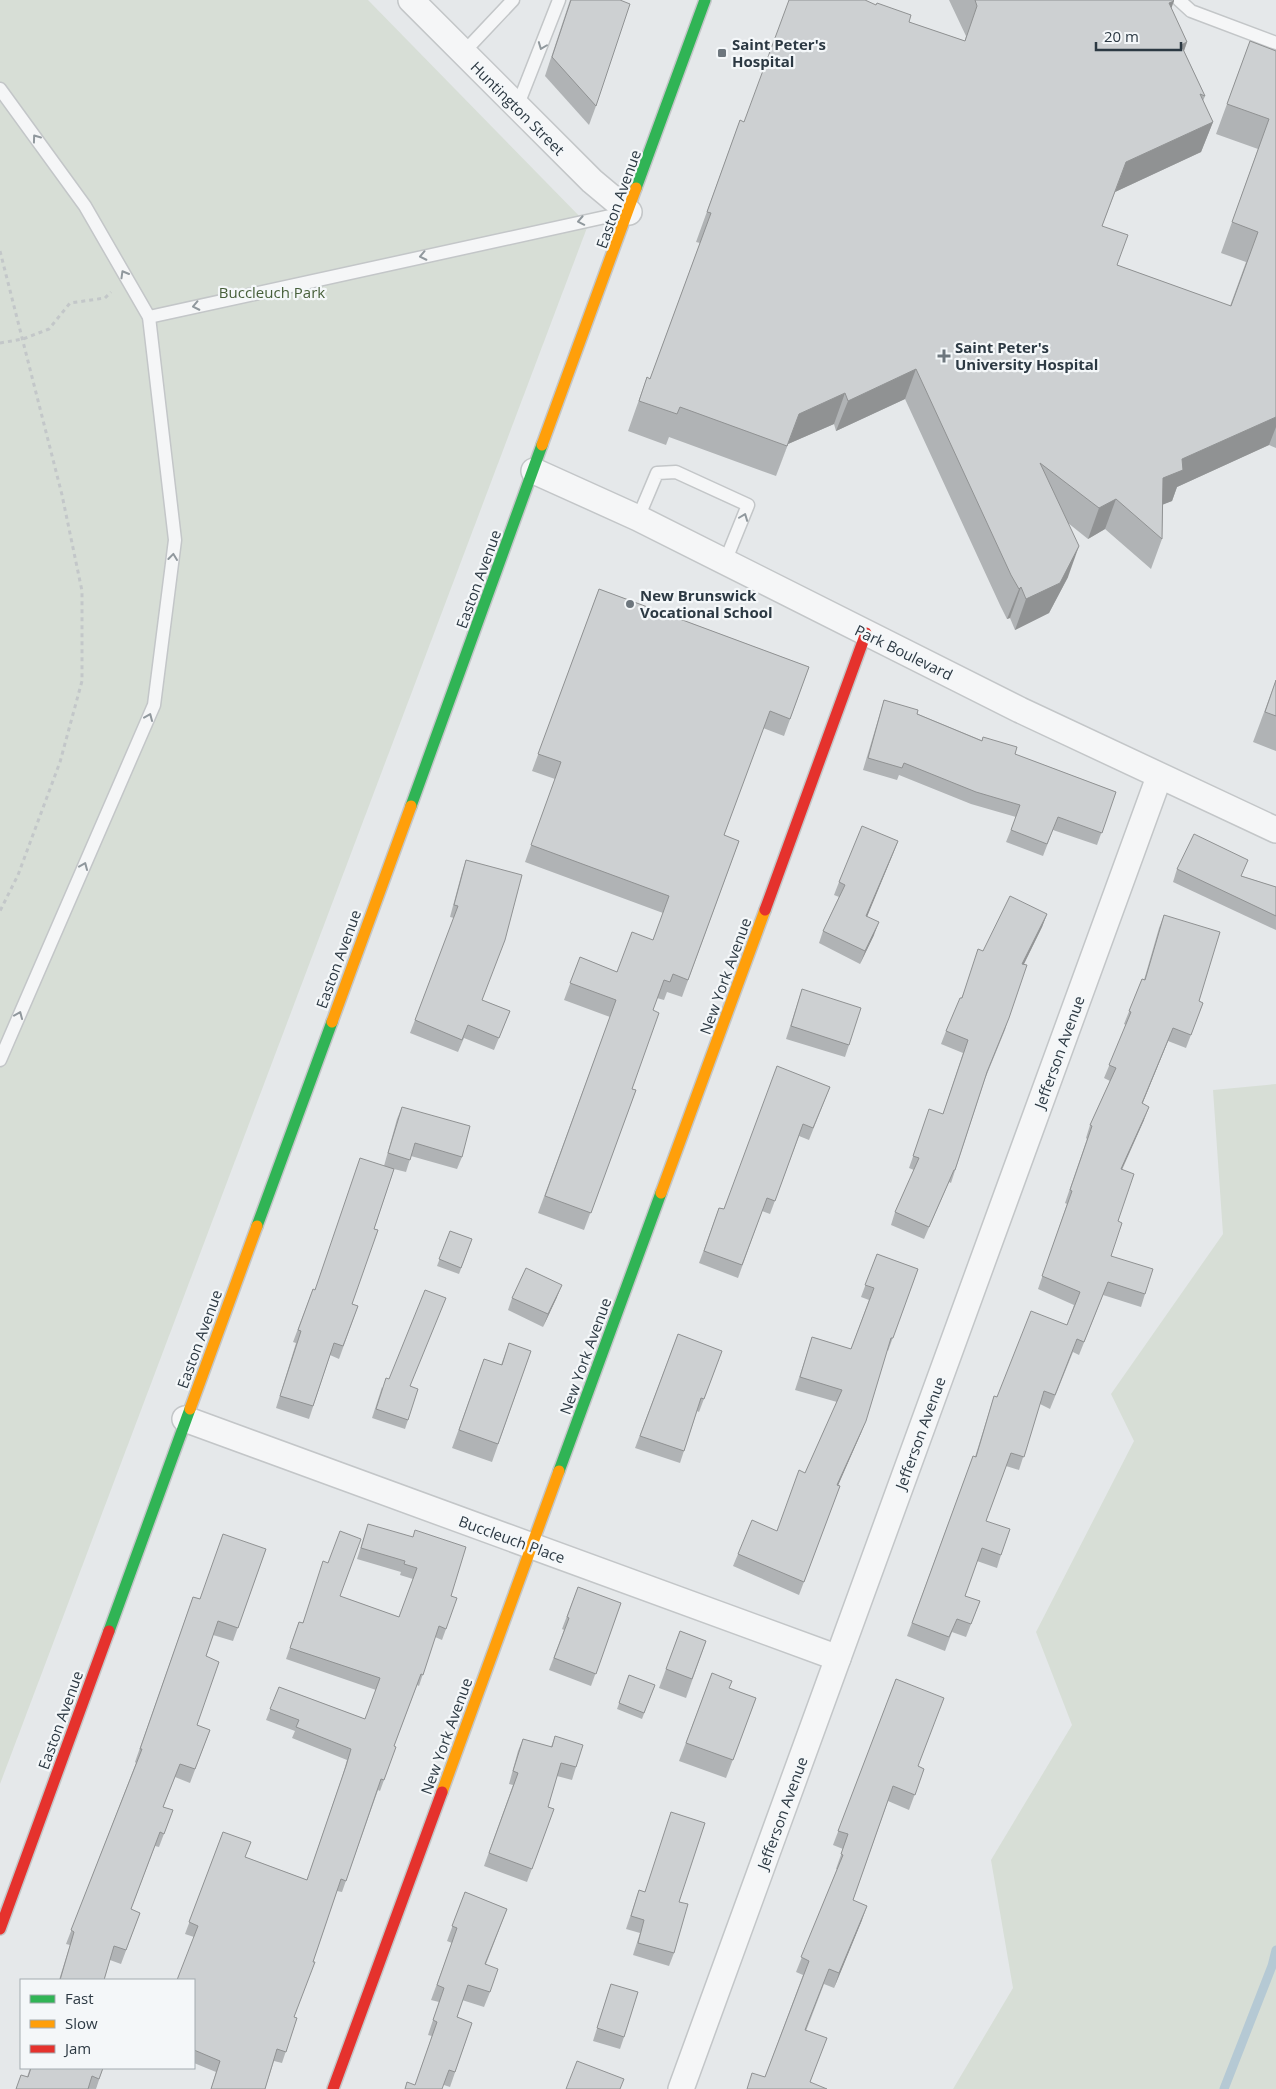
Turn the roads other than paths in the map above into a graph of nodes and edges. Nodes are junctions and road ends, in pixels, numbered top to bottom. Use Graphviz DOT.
graph roads {
  1 [pos="411,0"];
  2 [pos="513,0"];
  3 [pos="559,0"];
  4 [pos="705,0"];
  5 [pos="1178,0"];
  6 [pos="1276,43"];
  7 [pos="463,53"];
  8 [pos="0,89"];
  9 [pos="517,107"];
  10 [pos="629,212"];
  11 [pos="149,316"];
  12 [pos="534,471"];
  13 [pos="638,518"];
  14 [pos="725,562"];
  15 [pos="866,633"];
  16 [pos="1159,776"];
  17 [pos="1276,830"];
  18 [pos="0,1060"];
  19 [pos="185,1419"];
  20 [pos="532,1546"];
  21 [pos="838,1658"];
  22 [pos="0,1929"];
  23 [pos="333,2089"];
  24 [pos="681,2089"];
  1 -- 7 [label="street, Huntington Street"];
  2 -- 7 [label="lane"];
  3 -- 9 [label="lane, one-way"];
  4 -- 10 [label="street, Easton Avenue"];
  5 -- 6 [label="lane"];
  7 -- 9 [label="street, Huntington Street"];
  11 -- 8 [label="lane, one-way"];
  9 -- 10 [label="street, Huntington Street"];
  10 -- 11 [label="lane, one-way"];
  10 -- 12 [label="street, Easton Avenue"];
  18 -- 11 [label="lane, one-way"];
  12 -- 13 [label="street, Park Boulevard"];
  12 -- 19 [label="street, Easton Avenue"];
  13 -- 14 [label="street, Park Boulevard"];
  14 -- 13 [label="lane, one-way"];
  14 -- 15 [label="street, Park Boulevard"];
  15 -- 16 [label="street, Park Boulevard"];
  15 -- 20 [label="street, New York Avenue"];
  16 -- 17 [label="street, Park Boulevard"];
  16 -- 21 [label="street, Jefferson Avenue"];
  19 -- 20 [label="street, Buccleuch Place"];
  19 -- 22 [label="street, Easton Avenue"];
  20 -- 21 [label="street, Buccleuch Place"];
  20 -- 23 [label="street, New York Avenue"];
  21 -- 24 [label="street, Jefferson Avenue"];
}
